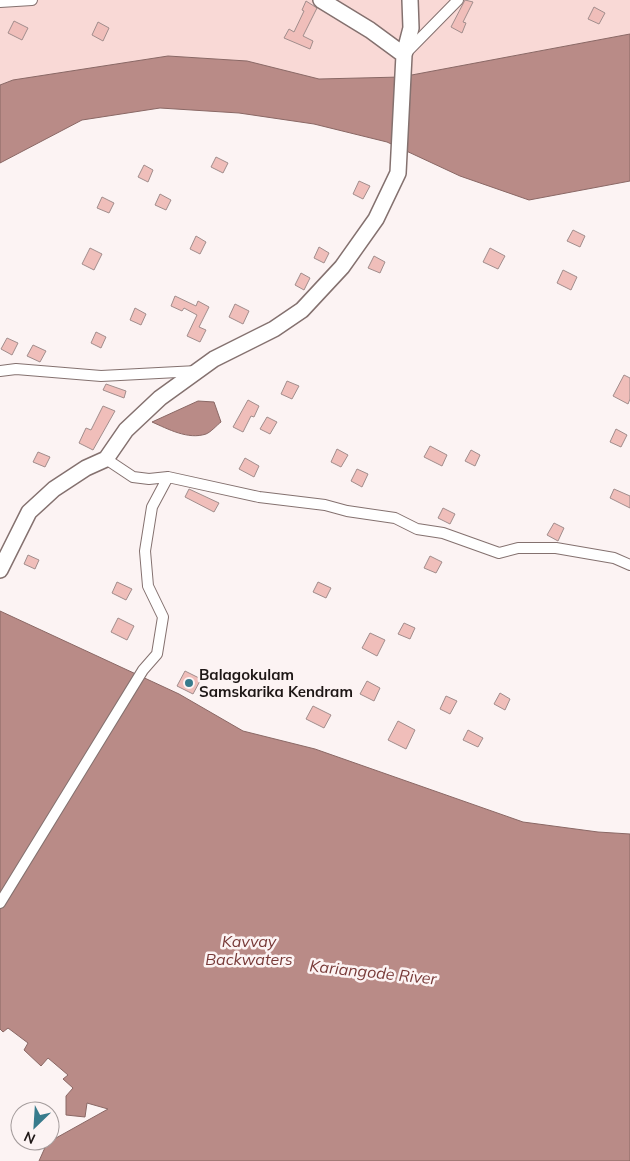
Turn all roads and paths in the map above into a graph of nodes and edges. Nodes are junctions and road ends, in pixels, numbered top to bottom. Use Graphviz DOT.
graph roads {
  1 [pos="32,0"];
  2 [pos="321,0"];
  3 [pos="410,0"];
  4 [pos="458,0"];
  5 [pos="0,2"];
  6 [pos="404,54"];
  7 [pos="0,371"];
  8 [pos="198,371"];
  9 [pos="106,459"];
  10 [pos="168,477"];
  11 [pos="630,565"];
  12 [pos="0,570"];
  13 [pos="0,904"];
  1 -- 5 [label="street"];
  2 -- 6 [label="main road"];
  3 -- 6 [label="main road"];
  4 -- 6 [label="street"];
  6 -- 8 [label="main road"];
  7 -- 8 [label="street"];
  8 -- 9 [label="main road"];
  9 -- 10 [label="street"];
  9 -- 12 [label="main road"];
  10 -- 11 [label="street"];
  10 -- 13 [label="street"];
}
